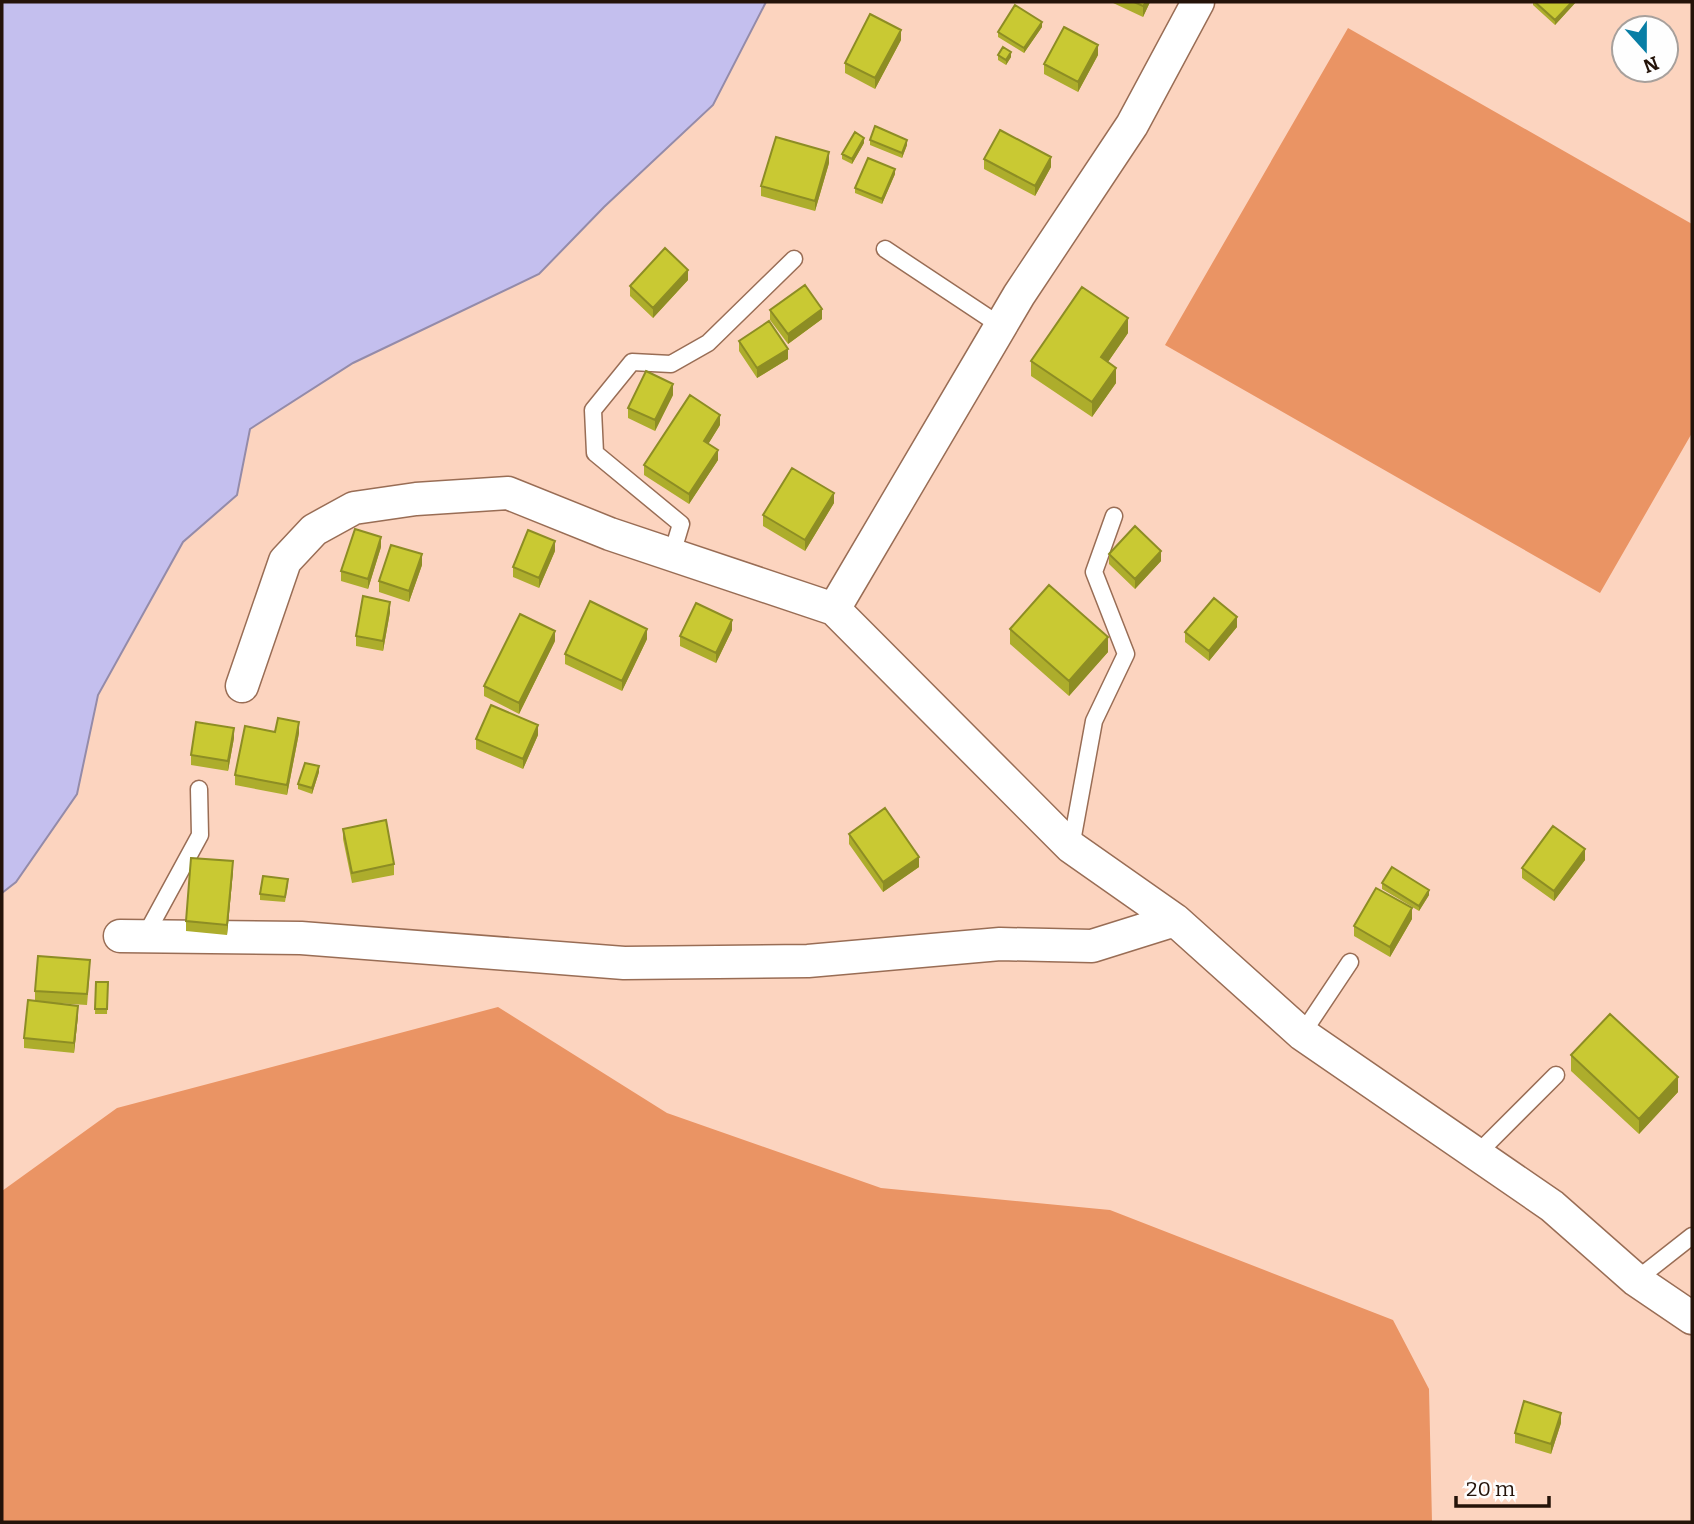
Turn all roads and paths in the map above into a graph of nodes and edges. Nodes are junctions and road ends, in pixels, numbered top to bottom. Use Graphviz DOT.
graph roads {
  1 [pos="1198,2"];
  2 [pos="885,249"];
  3 [pos="794,259"];
  4 [pos="1000,326"];
  5 [pos="1114,516"];
  6 [pos="672,555"];
  7 [pos="834,609"];
  8 [pos="242,686"];
  9 [pos="199,789"];
  10 [pos="1071,847"];
  11 [pos="1175,920"];
  12 [pos="133,936"];
  13 [pos="1350,962"];
  14 [pos="1303,1034"];
  15 [pos="1556,1074"];
  16 [pos="1478,1153"];
  17 [pos="1692,1236"];
  18 [pos="1636,1280"];
  19 [pos="1692,1318"];
  1 -- 4 [label="street"];
  2 -- 4 [label="lane"];
  3 -- 6 [label="lane"];
  4 -- 7 [label="street"];
  5 -- 10 [label="lane"];
  6 -- 7 [label="street"];
  6 -- 8 [label="street"];
  7 -- 10 [label="street"];
  9 -- 12 [label="lane"];
  10 -- 11 [label="street"];
  11 -- 12 [label="street"];
  11 -- 14 [label="street"];
  13 -- 14 [label="lane"];
  14 -- 16 [label="street"];
  15 -- 16 [label="lane"];
  16 -- 18 [label="street"];
  17 -- 18 [label="lane"];
  18 -- 19 [label="street"];
}
